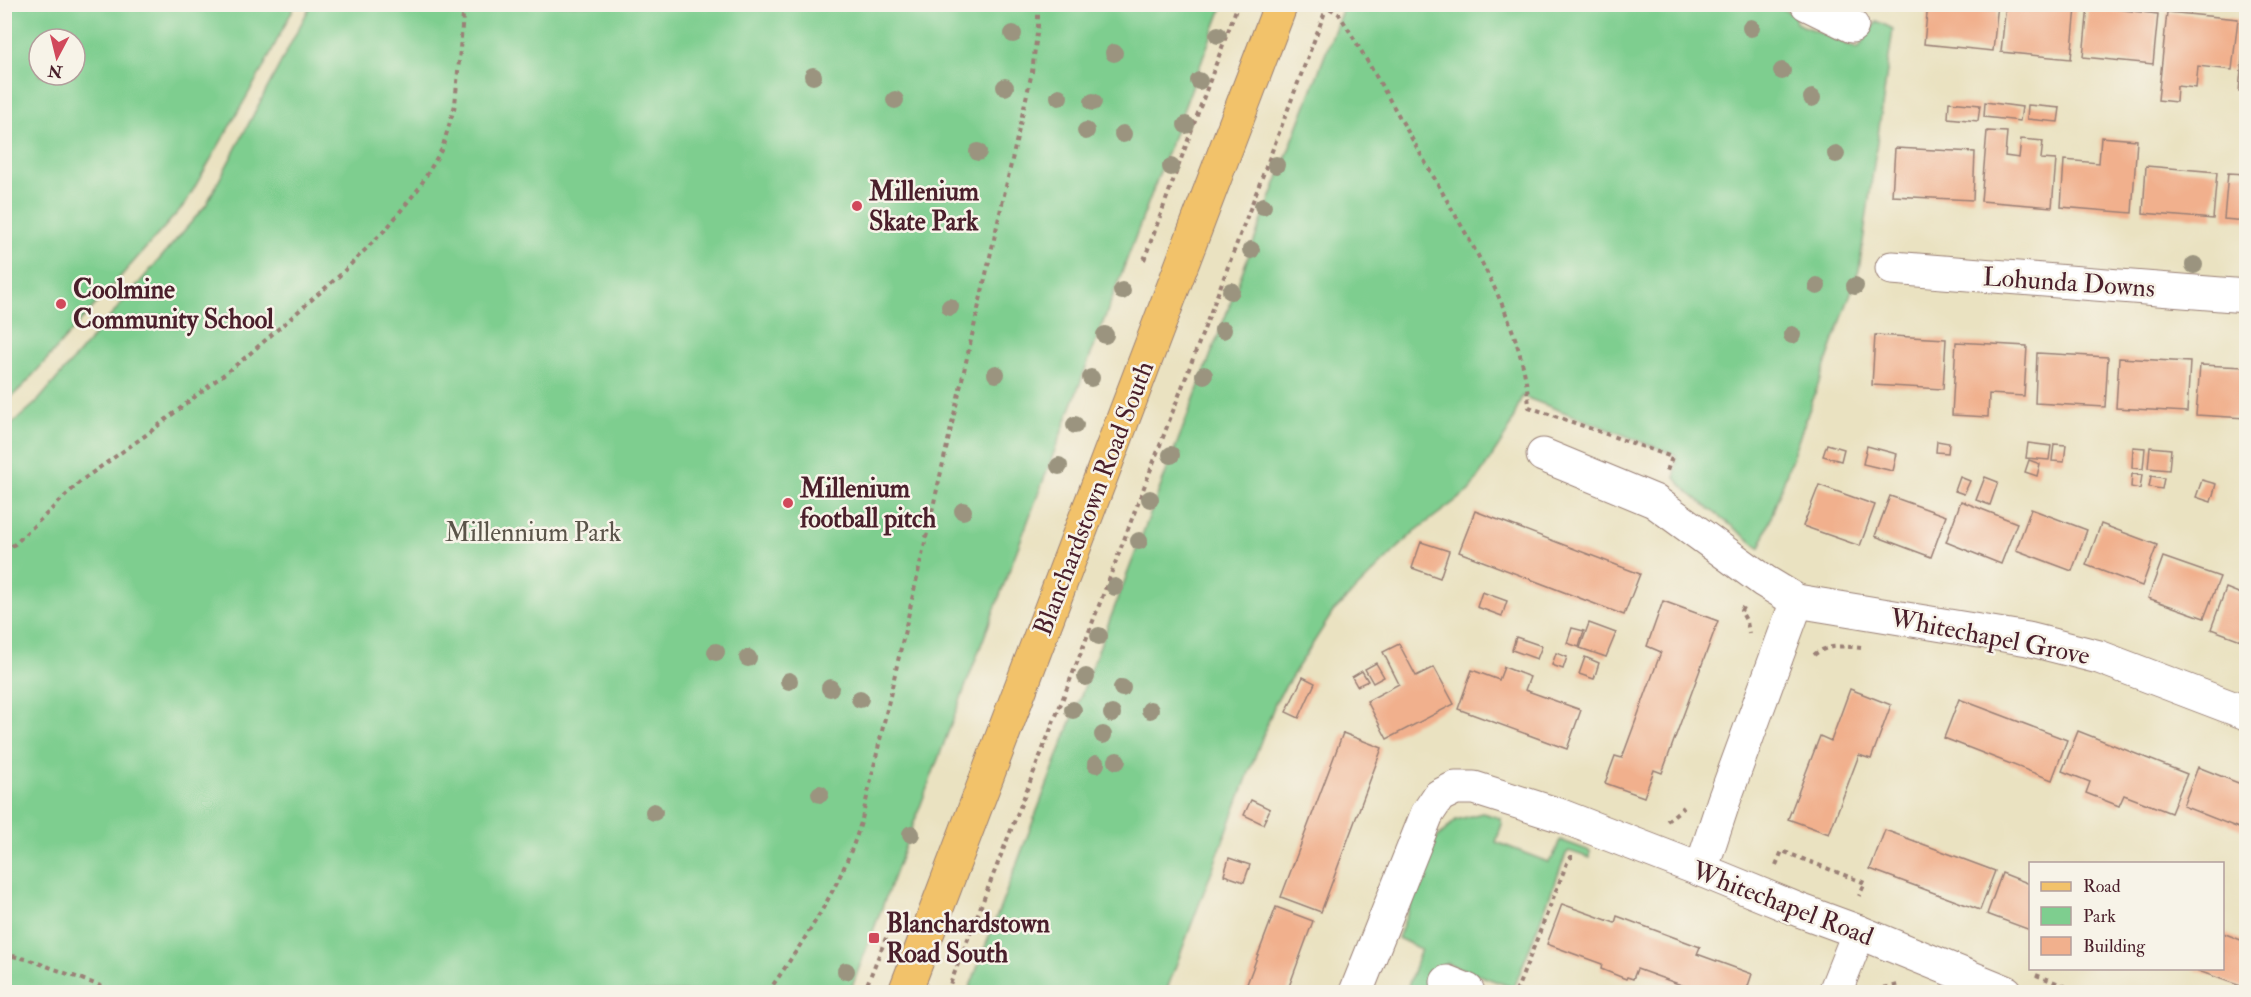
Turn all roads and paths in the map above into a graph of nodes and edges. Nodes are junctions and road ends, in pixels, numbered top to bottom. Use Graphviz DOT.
graph roads {
  1 [pos="464,4"];
  2 [pos="1038,4"];
  3 [pos="1281,4"];
  4 [pos="1807,4"];
  5 [pos="1325,5"];
  6 [pos="1852,26"];
  7 [pos="1892,268"];
  8 [pos="2247,296"];
  9 [pos="1544,455"];
  10 [pos="1666,473"];
  11 [pos="4,551"];
  12 [pos="1764,581"];
  13 [pos="1797,601"];
  14 [pos="1750,639"];
  15 [pos="1866,649"];
  16 [pos="1809,661"];
  17 [pos="2247,713"];
  18 [pos="1690,802"];
  19 [pos="1663,823"];
  20 [pos="1575,857"];
  21 [pos="1701,870"];
  22 [pos="1773,870"];
  23 [pos="1857,918"];
  24 [pos="891,926"];
  25 [pos="4,954"];
  26 [pos="2036,975"];
  27 [pos="1908,988"];
  28 [pos="769,992"];
  29 [pos="117,993"];
  30 [pos="864,993"];
  31 [pos="905,993"];
  32 [pos="947,993"];
  33 [pos="1356,993"];
  34 [pos="1516,993"];
  35 [pos="1835,993"];
  36 [pos="1876,993"];
  37 [pos="2006,993"];
  38 [pos="2080,993"];
  1 -- 11 [label="path"];
  2 -- 28 [label="path"];
  3 -- 31 [label="main road, Blanchardstown Road South"];
  4 -- 6 [label="street"];
  5 -- 10 [label="path"];
  5 -- 32 [label="path"];
  7 -- 8 [label="street, Lohunda Downs"];
  9 -- 12 [label="street"];
  12 -- 13 [label="street"];
  12 -- 14 [label="path"];
  13 -- 17 [label="street, Whitechapel Grove"];
  13 -- 21 [label="street"];
  15 -- 16 [label="path"];
  18 -- 19 [label="path"];
  20 -- 34 [label="path"];
  21 -- 23 [label="street, Whitechapel Road"];
  21 -- 33 [label="street, Whitechapel Road"];
  22 -- 23 [label="path"];
  23 -- 35 [label="street"];
  23 -- 37 [label="street, Whitechapel Road"];
  24 -- 30 [label="path"];
  25 -- 29 [label="path"];
  26 -- 38 [label="path"];
  27 -- 36 [label="path"];
}
